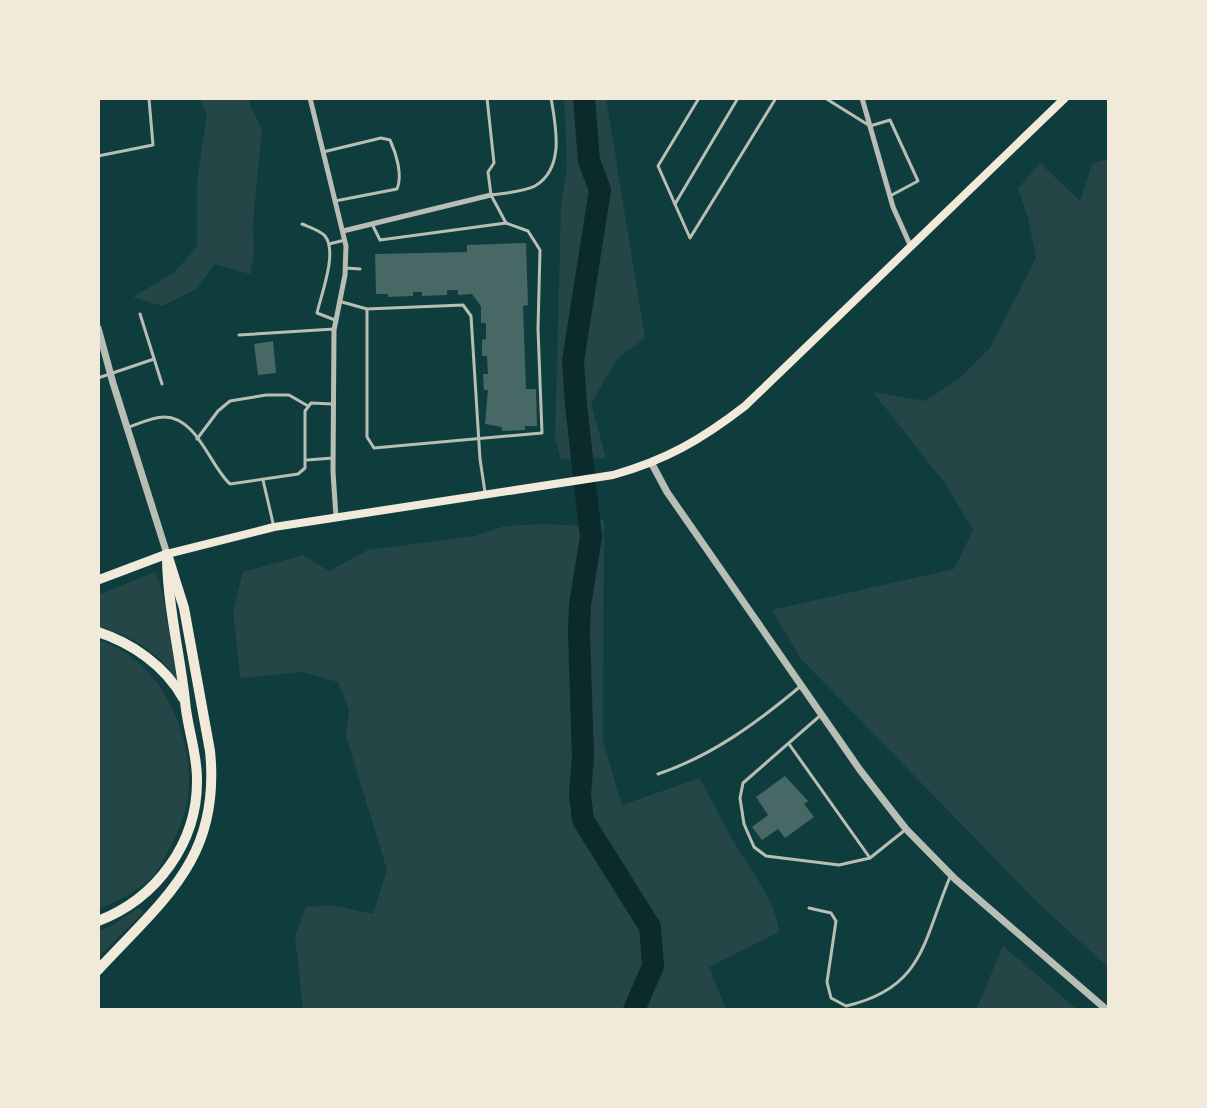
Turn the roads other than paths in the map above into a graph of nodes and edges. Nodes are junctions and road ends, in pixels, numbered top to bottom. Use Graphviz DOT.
graph roads {
  1 [pos="310,98"];
  2 [pos="487,98"];
  3 [pos="551,98"];
  4 [pos="699,98"];
  5 [pos="738,98"];
  6 [pos="776,98"];
  7 [pos="825,98"];
  8 [pos="862,98"];
  9 [pos="1064,98"];
  10 [pos="149,99"];
  11 [pos="870,126"];
  12 [pos="323,152"];
  13 [pos="98,156"];
  14 [pos="491,195"];
  15 [pos="890,196"];
  16 [pos="335,201"];
  17 [pos="675,204"];
  18 [pos="506,223"];
  19 [pos="302,224"];
  20 [pos="372,224"];
  21 [pos="343,231"];
  22 [pos="345,240"];
  23 [pos="329,244"];
  24 [pos="912,248"];
  25 [pos="346,268"];
  26 [pos="360,269"];
  27 [pos="339,301"];
  28 [pos="367,309"];
  29 [pos="140,314"];
  30 [pos="335,320"];
  31 [pos="98,328"];
  32 [pos="334,329"];
  33 [pos="239,335"];
  34 [pos="154,359"];
  35 [pos="110,374"];
  36 [pos="98,378"];
  37 [pos="162,384"];
  38 [pos="334,404"];
  39 [pos="309,406"];
  40 [pos="127,428"];
  41 [pos="197,439"];
  42 [pos="479,439"];
  43 [pos="333,458"];
  44 [pos="307,460"];
  45 [pos="652,464"];
  46 [pos="262,479"];
  47 [pos="485,496"];
  48 [pos="336,518"];
  49 [pos="274,527"];
  50 [pos="167,554"];
  51 [pos="98,580"];
  52 [pos="98,632"];
  53 [pos="802,685"];
  54 [pos="185,702"];
  55 [pos="822,714"];
  56 [pos="788,743"];
  57 [pos="658,774"];
  58 [pos="906,829"];
  59 [pos="870,858"];
  60 [pos="951,875"];
  61 [pos="809,908"];
  62 [pos="98,921"];
  63 [pos="98,970"];
  64 [pos="1107,1010"];
  1 -- 12 [label="street"];
  2 -- 14 [label="lane"];
  3 -- 14 [label="lane"];
  4 -- 17 [label="lane"];
  5 -- 17 [label="lane"];
  6 -- 17 [label="lane"];
  7 -- 11 [label="lane"];
  8 -- 11 [label="street"];
  9 -- 24 [label="main road"];
  10 -- 13 [label="lane"];
  11 -- 15 [label="street"];
  11 -- 15 [label="lane"];
  12 -- 16 [label="street"];
  12 -- 16 [label="lane"];
  14 -- 18 [label="lane"];
  14 -- 20 [label="street"];
  15 -- 24 [label="street"];
  16 -- 21 [label="street"];
  18 -- 20 [label="lane"];
  18 -- 42 [label="lane"];
  19 -- 23 [label="lane"];
  20 -- 21 [label="street"];
  21 -- 22 [label="street"];
  22 -- 23 [label="lane"];
  22 -- 25 [label="street"];
  23 -- 30 [label="lane"];
  24 -- 45 [label="main road"];
  25 -- 26 [label="lane"];
  25 -- 27 [label="street"];
  27 -- 28 [label="lane"];
  27 -- 30 [label="street"];
  28 -- 42 [label="lane"];
  28 -- 42 [label="lane"];
  29 -- 34 [label="lane"];
  30 -- 32 [label="street"];
  31 -- 35 [label="street"];
  32 -- 33 [label="lane"];
  32 -- 38 [label="street"];
  34 -- 35 [label="lane"];
  34 -- 37 [label="lane"];
  35 -- 36 [label="lane"];
  35 -- 40 [label="street"];
  38 -- 39 [label="lane"];
  38 -- 43 [label="street"];
  39 -- 41 [label="lane"];
  39 -- 44 [label="lane"];
  40 -- 41 [label="lane"];
  40 -- 50 [label="street"];
  41 -- 46 [label="lane"];
  42 -- 47 [label="lane"];
  43 -- 44 [label="lane"];
  43 -- 48 [label="street"];
  44 -- 46 [label="lane"];
  45 -- 47 [label="main road"];
  45 -- 53 [label="street"];
  46 -- 49 [label="lane"];
  47 -- 48 [label="main road"];
  48 -- 49 [label="main road"];
  49 -- 50 [label="main road"];
  50 -- 51 [label="main road"];
  50 -- 54 [label="highway"];
  50 -- 63 [label="highway"];
  52 -- 54 [label="highway"];
  53 -- 55 [label="street"];
  53 -- 57 [label="lane"];
  54 -- 62 [label="highway"];
  55 -- 56 [label="lane"];
  55 -- 58 [label="street"];
  56 -- 59 [label="lane"];
  56 -- 59 [label="lane"];
  58 -- 59 [label="lane"];
  58 -- 60 [label="street"];
  60 -- 61 [label="lane"];
  60 -- 64 [label="street"];
}
